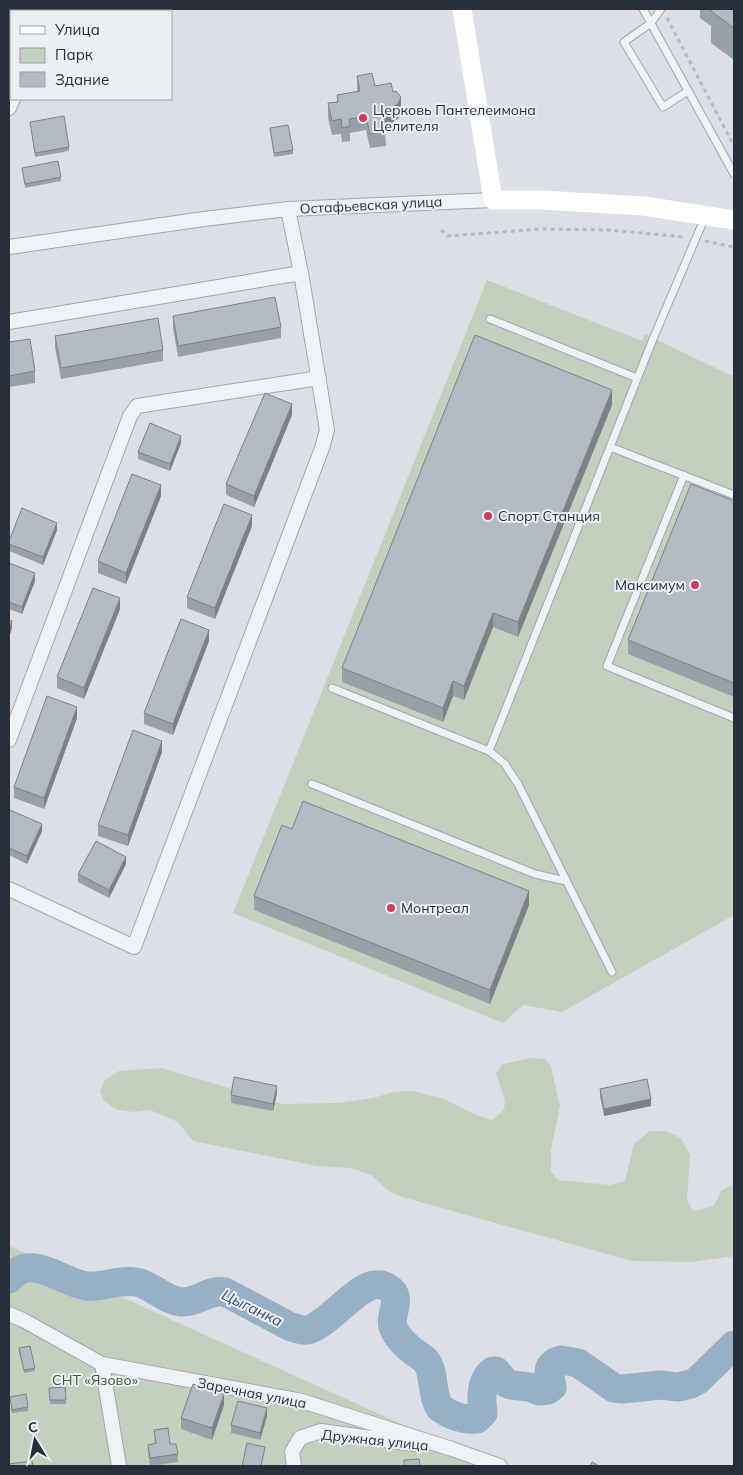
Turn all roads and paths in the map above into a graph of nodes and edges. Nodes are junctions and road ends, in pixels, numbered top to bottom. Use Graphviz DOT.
graph roads {
  1 [pos="462,9"];
  2 [pos="644,9"];
  3 [pos="661,9"];
  4 [pos="666,17"];
  5 [pos="651,23"];
  6 [pos="688,91"];
  7 [pos="734,146"];
  8 [pos="734,174"];
  9 [pos="493,200"];
  10 [pos="288,210"];
  11 [pos="706,215"];
  12 [pos="734,220"];
  13 [pos="441,230"];
  14 [pos="695,239"];
  15 [pos="9,247"];
  16 [pos="734,247"];
  17 [pos="301,273"];
  18 [pos="490,319"];
  19 [pos="9,322"];
  20 [pos="319,378"];
  21 [pos="637,378"];
  22 [pos="610,446"];
  23 [pos="684,476"];
  24 [pos="734,495"];
  25 [pos="332,688"];
  26 [pos="734,718"];
  27 [pos="9,740"];
  28 [pos="489,751"];
  29 [pos="312,784"];
  30 [pos="566,881"];
  31 [pos="9,889"];
  32 [pos="612,972"];
  33 [pos="9,1314"];
  34 [pos="102,1364"];
  35 [pos="452,1449"];
  36 [pos="472,1461"];
  37 [pos="119,1466"];
  38 [pos="294,1466"];
  39 [pos="500,1466"];
  1 -- 9 [label="street"];
  2 -- 5 [label="lane"];
  3 -- 5 [label="lane"];
  4 -- 7 [label="path"];
  5 -- 6 [label="lane"];
  5 -- 6 [label="lane"];
  6 -- 8 [label="lane"];
  9 -- 10 [label="street, Остафьевская улица"];
  9 -- 11 [label="street, Остафьевская улица"];
  10 -- 15 [label="street, Остафьевская улица"];
  10 -- 17 [label="street"];
  11 -- 12 [label="street, Остафьевская улица"];
  11 -- 14 [label="lane"];
  13 -- 14 [label="path"];
  14 -- 16 [label="path"];
  14 -- 21 [label="lane"];
  17 -- 19 [label="street"];
  17 -- 20 [label="street"];
  18 -- 21 [label="lane"];
  20 -- 27 [label="street"];
  20 -- 31 [label="street"];
  21 -- 22 [label="lane"];
  22 -- 23 [label="lane"];
  22 -- 28 [label="lane"];
  23 -- 24 [label="lane"];
  23 -- 26 [label="lane"];
  25 -- 28 [label="lane"];
  28 -- 30 [label="lane"];
  29 -- 30 [label="lane"];
  30 -- 32 [label="lane"];
  33 -- 34 [label="street, Заречная улица"];
  34 -- 35 [label="street, Заречная улица"];
  34 -- 37 [label="street"];
  35 -- 36 [label="street, Заречная улица"];
  35 -- 38 [label="street, Дружная улица"];
  36 -- 39 [label="street, Заречная улица"];
}
